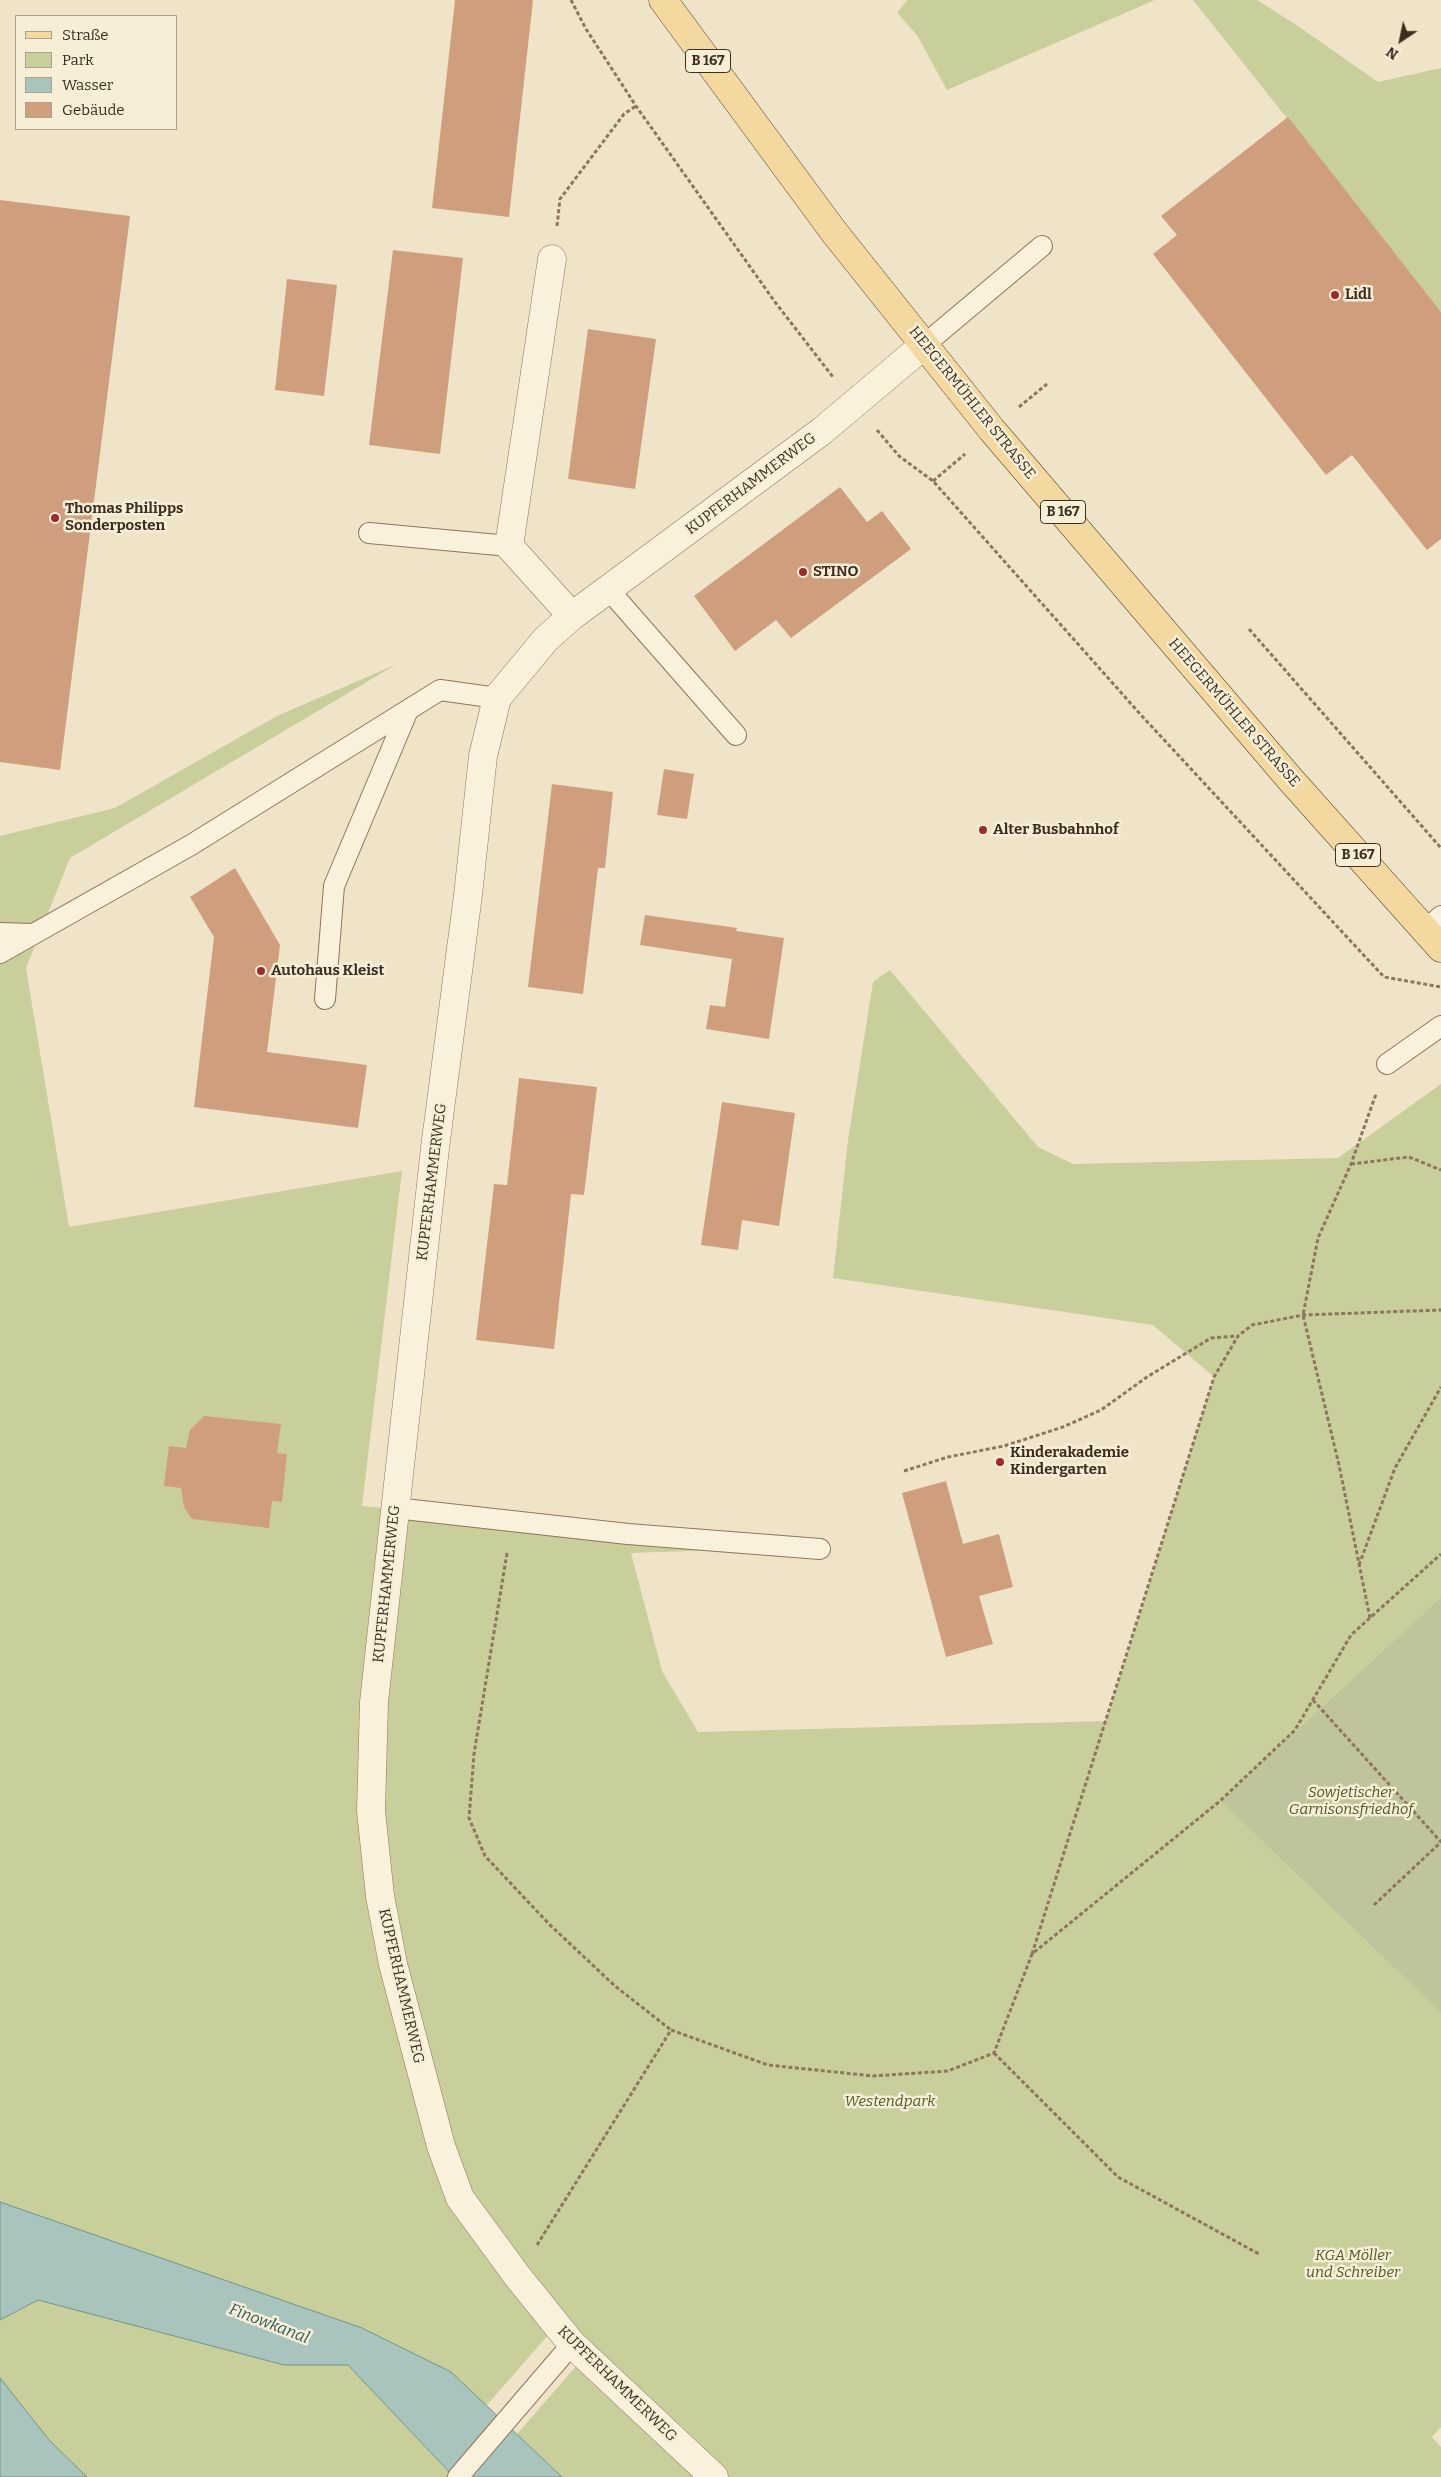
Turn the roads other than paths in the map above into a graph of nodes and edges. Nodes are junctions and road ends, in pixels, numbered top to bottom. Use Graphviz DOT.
graph roads {
  1 [pos="664,0"];
  2 [pos="1042,246"];
  3 [pos="552,259"];
  4 [pos="924,345"];
  5 [pos="370,533"];
  6 [pos="509,546"];
  7 [pos="608,589"];
  8 [pos="572,616"];
  9 [pos="497,698"];
  10 [pos="408,710"];
  11 [pos="736,735"];
  12 [pos="1436,931"];
  13 [pos="0,933"];
  14 [pos="32,934"];
  15 [pos="0,952"];
  16 [pos="325,999"];
  17 [pos="1441,1026"];
  18 [pos="1387,1064"];
  19 [pos="395,1508"];
  20 [pos="820,1549"];
  21 [pos="572,2344"];
  22 [pos="458,2477"];
  23 [pos="714,2477"];
  1 -- 4 [label="main road, HEEGERMÜHLER STRASSE / B 167"];
  2 -- 4 [label="lane"];
  3 -- 6 [label="street"];
  4 -- 7 [label="street, KUPFERHAMMERWEG"];
  4 -- 12 [label="main road, HEEGERMÜHLER STRASSE / B 167"];
  5 -- 6 [label="lane"];
  6 -- 8 [label="street"];
  7 -- 8 [label="street, KUPFERHAMMERWEG"];
  7 -- 11 [label="lane"];
  8 -- 9 [label="street, KUPFERHAMMERWEG"];
  9 -- 10 [label="lane"];
  9 -- 19 [label="street, KUPFERHAMMERWEG"];
  10 -- 14 [label="lane"];
  10 -- 16 [label="lane"];
  13 -- 14 [label="lane"];
  14 -- 15 [label="lane"];
  17 -- 18 [label="lane"];
  19 -- 20 [label="lane"];
  19 -- 21 [label="street, KUPFERHAMMERWEG"];
  21 -- 22 [label="lane"];
  21 -- 23 [label="street, KUPFERHAMMERWEG"];
}
